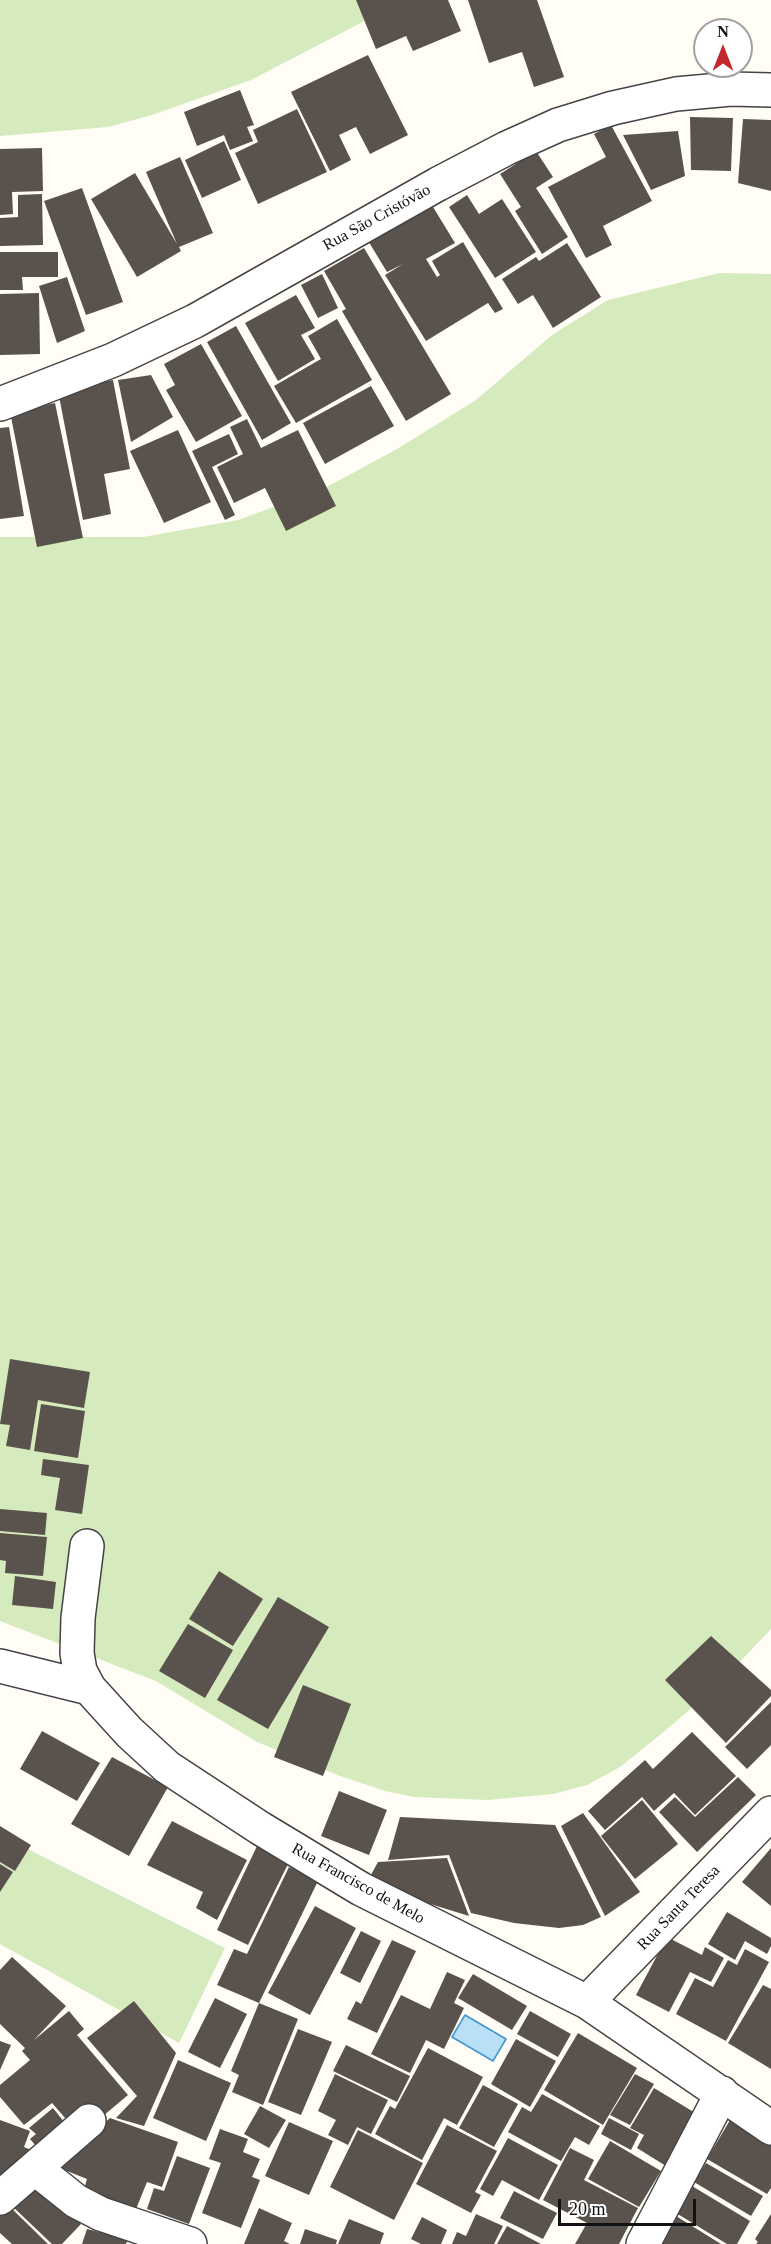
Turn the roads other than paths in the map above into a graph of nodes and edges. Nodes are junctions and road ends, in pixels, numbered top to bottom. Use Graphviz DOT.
graph roads {
  1 [pos="771,90"];
  2 [pos="0,404"];
  3 [pos="87,1546"];
  4 [pos="0,1666"];
  5 [pos="89,1688"];
  6 [pos="771,1814"];
  7 [pos="587,2002"];
  8 [pos="722,2093"];
  9 [pos="89,2121"];
  10 [pos="771,2128"];
  11 [pos="36,2169"];
  12 [pos="0,2198"];
  13 [pos="190,2244"];
  14 [pos="643,2244"];
  1 -- 2 [label="street, Rua São Cristóvão"];
  3 -- 5 [label="street, Rua Francisco de Melo"];
  4 -- 5 [label="street"];
  5 -- 7 [label="street, Rua Francisco de Melo"];
  6 -- 7 [label="street, Rua Santa Teresa"];
  7 -- 8 [label="street, Rua Francisco de Melo"];
  8 -- 10 [label="street, Rua Francisco de Melo"];
  8 -- 14 [label="street"];
  9 -- 11 [label="street"];
  11 -- 12 [label="street"];
  11 -- 13 [label="street"];
}
